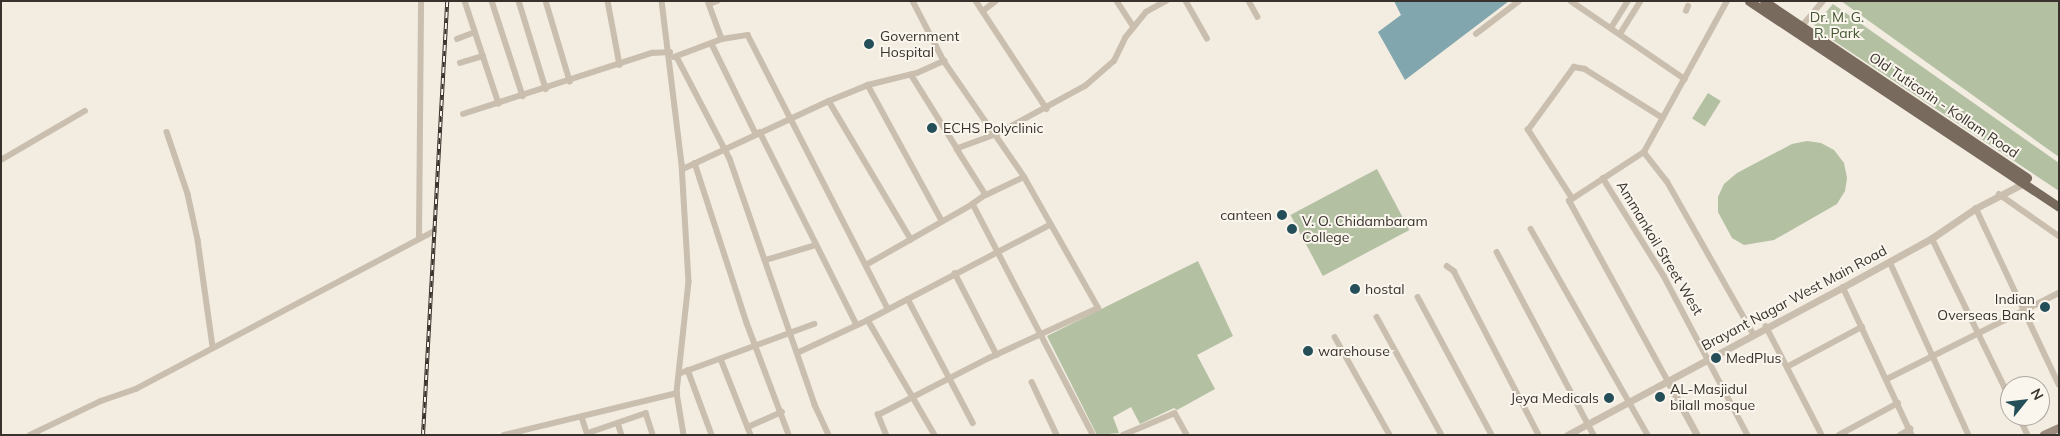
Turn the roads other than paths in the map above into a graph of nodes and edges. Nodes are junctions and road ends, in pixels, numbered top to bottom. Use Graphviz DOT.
graph roads {
  1 [pos="420,1"];
  2 [pos="465,1"];
  3 [pos="492,1"];
  4 [pos="519,1"];
  5 [pos="546,1"];
  6 [pos="608,1"];
  7 [pos="662,1"];
  8 [pos="717,1"];
  9 [pos="976,1"];
  10 [pos="996,1"];
  11 [pos="1117,1"];
  12 [pos="1166,1"];
  13 [pos="1186,1"];
  14 [pos="1249,1"];
  15 [pos="1519,1"];
  16 [pos="1571,1"];
  17 [pos="1628,1"];
  18 [pos="1641,1"];
  19 [pos="1727,1"];
  20 [pos="1748,1"];
  21 [pos="1764,1"];
  22 [pos="1823,1"];
  23 [pos="917,2"];
  24 [pos="708,3"];
  25 [pos="983,11"];
  26 [pos="1258,17"];
  27 [pos="1134,26"];
  28 [pos="1802,26"];
  29 [pos="1611,28"];
  30 [pos="475,32"];
  31 [pos="1476,34"];
  32 [pos="1620,34"];
  33 [pos="1208,38"];
  34 [pos="457,39"];
  35 [pos="722,39"];
  36 [pos="712,44"];
  37 [pos="672,55"];
  38 [pos="483,56"];
  39 [pos="944,61"];
  40 [pos="460,63"];
  41 [pos="620,65"];
  42 [pos="911,76"];
  43 [pos="1685,79"];
  44 [pos="570,81"];
  45 [pos="868,85"];
  46 [pos="546,89"];
  47 [pos="523,96"];
  48 [pos="829,100"];
  49 [pos="499,104"];
  50 [pos="1046,109"];
  51 [pos="85,111"];
  52 [pos="463,114"];
  53 [pos="792,117"];
  54 [pos="1663,118"];
  55 [pos="167,132"];
  56 [pos="758,133"];
  57 [pos="995,135"];
  58 [pos="725,148"];
  59 [pos="957,149"];
  60 [pos="1644,152"];
  61 [pos="1,160"];
  62 [pos="694,163"];
  63 [pos="683,169"];
  64 [pos="1024,177"];
  65 [pos="1603,178"];
  66 [pos="2027,182"];
  67 [pos="2000,194"];
  68 [pos="986,195"];
  69 [pos="1571,197"];
  70 [pos="2059,199"];
  71 [pos="973,204"];
  72 [pos="2059,206"];
  73 [pos="1976,208"];
  74 [pos="942,221"];
  75 [pos="1050,225"];
  76 [pos="1531,229"];
  77 [pos="434,231"];
  78 [pos="2059,236"];
  79 [pos="419,238"];
  80 [pos="1932,238"];
  81 [pos="911,239"];
  82 [pos="816,245"];
  83 [pos="998,249"];
  84 [pos="1497,252"];
  85 [pos="766,260"];
  86 [pos="1890,262"];
  87 [pos="866,265"];
  88 [pos="1447,266"];
  89 [pos="955,273"];
  90 [pos="1842,288"];
  91 [pos="2059,293"];
  92 [pos="1418,297"];
  93 [pos="908,299"];
  94 [pos="888,309"];
  95 [pos="2026,310"];
  96 [pos="1377,317"];
  97 [pos="868,320"];
  98 [pos="814,324"];
  99 [pos="857,325"];
  100 [pos="1766,326"];
  101 [pos="1862,327"];
  102 [pos="790,333"];
  103 [pos="1042,334"];
  104 [pos="1753,334"];
  105 [pos="1979,335"];
  106 [pos="1335,337"];
  107 [pos="213,347"];
  108 [pos="756,347"];
  109 [pos="797,353"];
  110 [pos="998,354"];
  111 [pos="1934,356"];
  112 [pos="1707,357"];
  113 [pos="721,359"];
  114 [pos="1787,367"];
  115 [pos="688,370"];
  116 [pos="681,373"];
  117 [pos="950,378"];
  118 [pos="2000,378"];
  119 [pos="1887,379"];
  120 [pos="1667,380"];
  121 [pos="1032,382"];
  122 [pos="2059,384"];
  123 [pos="677,393"];
  124 [pos="914,397"];
  125 [pos="1629,401"];
  126 [pos="1898,403"];
  127 [pos="782,412"];
  128 [pos="582,416"];
  129 [pos="618,423"];
  130 [pos="973,423"];
  131 [pos="1588,424"];
  132 [pos="748,427"];
  133 [pos="2059,428"];
  134 [pos="1139,432"];
  135 [pos="1911,432"];
  136 [pos="509,434"];
  137 [pos="588,434"];
  138 [pos="30,435"];
  139 [pos="622,435"];
  140 [pos="653,435"];
  141 [pos="684,435"];
  142 [pos="712,435"];
  143 [pos="751,435"];
  144 [pos="789,435"];
  145 [pos="829,435"];
  146 [pos="886,435"];
  147 [pos="935,435"];
  148 [pos="1057,435"];
  149 [pos="1093,435"];
  150 [pos="1123,435"];
  151 [pos="1187,435"];
  152 [pos="1390,435"];
  153 [pos="1442,435"];
  154 [pos="1492,435"];
  155 [pos="1538,435"];
  156 [pos="1567,435"];
  157 [pos="1594,435"];
  158 [pos="1648,435"];
  159 [pos="1697,435"];
  160 [pos="1748,435"];
  161 [pos="1822,435"];
  162 [pos="1839,435"];
  163 [pos="1900,435"];
  164 [pos="1969,435"];
  165 [pos="2044,435"];
  1 -- 79 [label="street"];
  2 -- 30 [label="street"];
  3 -- 47 [label="street"];
  4 -- 46 [label="street"];
  5 -- 44 [label="street"];
  6 -- 41 [label="street"];
  7 -- 37 [label="street"];
  8 -- 24 [label="street"];
  9 -- 25 [label="street"];
  10 -- 25 [label="street"];
  11 -- 27 [label="street"];
  12 -- 27 [label="street"];
  13 -- 33 [label="street"];
  14 -- 26 [label="street"];
  15 -- 31 [label="street"];
  16 -- 29 [label="street"];
  17 -- 29 [label="street"];
  18 -- 32 [label="street"];
  19 -- 43 [label="street"];
  20 -- 66 [label="main road"];
  21 -- 28 [label="main road, Old Tuticorin - Kollam Road"];
  22 -- 28 [label="street"];
  23 -- 39 [label="street"];
  24 -- 35 [label="street"];
  25 -- 50 [label="street"];
  27 -- 50 [label="street"];
  28 -- 66 [label="main road, Old Tuticorin - Kollam Road"];
  29 -- 32 [label="street"];
  30 -- 34 [label="street"];
  30 -- 38 [label="street"];
  32 -- 43 [label="street"];
  35 -- 36 [label="street"];
  35 -- 53 [label="street"];
  36 -- 37 [label="street"];
  36 -- 56 [label="street"];
  37 -- 41 [label="street"];
  37 -- 58 [label="street"];
  37 -- 63 [label="street"];
  38 -- 40 [label="street"];
  38 -- 49 [label="street"];
  39 -- 42 [label="street"];
  39 -- 57 [label="street"];
  41 -- 44 [label="street"];
  42 -- 45 [label="street"];
  42 -- 59 [label="street"];
  43 -- 54 [label="street"];
  44 -- 46 [label="street"];
  45 -- 48 [label="street"];
  45 -- 74 [label="street"];
  46 -- 47 [label="street"];
  47 -- 49 [label="street"];
  48 -- 53 [label="street"];
  48 -- 81 [label="street"];
  49 -- 52 [label="street"];
  50 -- 57 [label="street"];
  51 -- 61 [label="street"];
  53 -- 56 [label="street"];
  53 -- 87 [label="street"];
  54 -- 60 [label="street"];
  54 -- 69 [label="street"];
  55 -- 107 [label="street"];
  56 -- 58 [label="street"];
  56 -- 82 [label="street"];
  57 -- 59 [label="street"];
  57 -- 64 [label="street"];
  58 -- 62 [label="street"];
  58 -- 85 [label="street"];
  59 -- 68 [label="street"];
  60 -- 65 [label="street"];
  60 -- 104 [label="street"];
  62 -- 63 [label="street"];
  62 -- 108 [label="street"];
  63 -- 116 [label="street"];
  64 -- 68 [label="street"];
  64 -- 75 [label="street"];
  65 -- 69 [label="street"];
  65 -- 112 [label="street, Ammankoil Street West"];
  66 -- 67 [label="street, Brayant Nagar West Main Road"];
  66 -- 70 [label="main road, Old Tuticorin - Kollam Road"];
  66 -- 72 [label="main road"];
  67 -- 73 [label="street, Brayant Nagar West Main Road"];
  67 -- 78 [label="street"];
  68 -- 71 [label="street"];
  69 -- 120 [label="street"];
  71 -- 74 [label="street"];
  71 -- 83 [label="street"];
  73 -- 80 [label="street, Brayant Nagar West Main Road"];
  73 -- 95 [label="street"];
  74 -- 81 [label="street"];
  75 -- 83 [label="street"];
  75 -- 103 [label="street"];
  76 -- 125 [label="street"];
  77 -- 107 [label="street"];
  80 -- 86 [label="street, Brayant Nagar West Main Road"];
  80 -- 105 [label="street"];
  81 -- 87 [label="street"];
  82 -- 85 [label="street"];
  82 -- 99 [label="street"];
  83 -- 89 [label="street"];
  83 -- 103 [label="street"];
  84 -- 131 [label="street"];
  85 -- 102 [label="street"];
  86 -- 90 [label="street, Brayant Nagar West Main Road"];
  86 -- 111 [label="street"];
  87 -- 94 [label="street"];
  88 -- 155 [label="street"];
  89 -- 93 [label="street"];
  89 -- 110 [label="street"];
  90 -- 100 [label="street, Brayant Nagar West Main Road"];
  90 -- 101 [label="street"];
  91 -- 95 [label="street"];
  92 -- 154 [label="street"];
  93 -- 94 [label="street"];
  93 -- 117 [label="street"];
  94 -- 97 [label="street"];
  95 -- 105 [label="street"];
  95 -- 122 [label="street"];
  96 -- 153 [label="street"];
  97 -- 99 [label="street"];
  97 -- 124 [label="street"];
  98 -- 102 [label="street"];
  99 -- 109 [label="street"];
  100 -- 104 [label="street, Brayant Nagar West Main Road"];
  100 -- 114 [label="street"];
  101 -- 114 [label="street"];
  101 -- 119 [label="street"];
  102 -- 108 [label="street"];
  102 -- 109 [label="street"];
  103 -- 110 [label="street"];
  103 -- 149 [label="street"];
  104 -- 112 [label="street, Brayant Nagar West Main Road"];
  105 -- 111 [label="street"];
  105 -- 118 [label="street"];
  106 -- 152 [label="street"];
  107 -- 138 [label="street"];
  108 -- 113 [label="street"];
  108 -- 127 [label="street"];
  109 -- 145 [label="street"];
  110 -- 117 [label="street"];
  111 -- 119 [label="street"];
  111 -- 164 [label="street"];
  112 -- 120 [label="street, Brayant Nagar West Main Road"];
  112 -- 160 [label="street, Ammankoil Street West"];
  113 -- 115 [label="street"];
  113 -- 132 [label="street"];
  114 -- 161 [label="street"];
  115 -- 116 [label="street"];
  115 -- 142 [label="street"];
  116 -- 123 [label="street"];
  117 -- 124 [label="street"];
  117 -- 130 [label="street"];
  119 -- 126 [label="street"];
  120 -- 125 [label="street, Brayant Nagar West Main Road"];
  120 -- 159 [label="street"];
  121 -- 148 [label="street"];
  123 -- 128 [label="street"];
  123 -- 141 [label="street"];
  124 -- 146 [label="street"];
  124 -- 147 [label="street"];
  125 -- 131 [label="street, Brayant Nagar West Main Road"];
  125 -- 158 [label="street"];
  126 -- 135 [label="street"];
  126 -- 162 [label="street"];
  127 -- 132 [label="street"];
  127 -- 144 [label="street"];
  128 -- 136 [label="street"];
  128 -- 137 [label="street"];
  129 -- 137 [label="street"];
  129 -- 139 [label="street"];
  129 -- 140 [label="street"];
  131 -- 156 [label="street, Brayant Nagar West Main Road"];
  131 -- 157 [label="street"];
  132 -- 143 [label="street"];
  133 -- 165 [label="main road"];
  134 -- 150 [label="street"];
  134 -- 151 [label="street"];
  135 -- 163 [label="street"];
}
